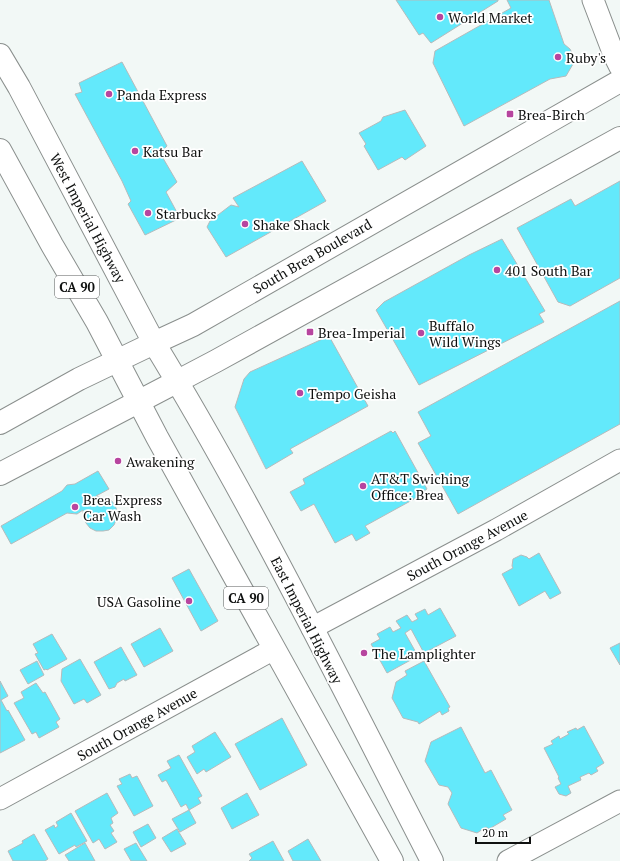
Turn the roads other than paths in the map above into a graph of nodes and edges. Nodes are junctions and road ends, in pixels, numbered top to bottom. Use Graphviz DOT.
graph roads {
  1 [pos="593,0"];
  2 [pos="0,54"];
  3 [pos="620,67"];
  4 [pos="620,81"];
  5 [pos="620,138"];
  6 [pos="0,150"];
  7 [pos="154,343"];
  8 [pos="117,360"];
  9 [pos="178,381"];
  10 [pos="138,401"];
  11 [pos="0,423"];
  12 [pos="620,460"];
  13 [pos="0,474"];
  14 [pos="312,628"];
  15 [pos="274,649"];
  16 [pos="0,799"];
  17 [pos="620,801"];
  18 [pos="392,861"];
  19 [pos="432,861"];
  20 [pos="508,861"];
  1 -- 3 [label="street"];
  2 -- 7 [label="main road, West Imperial Highway / CA 90"];
  4 -- 7 [label="main road, South Brea Boulevard"];
  5 -- 9 [label="main road"];
  6 -- 8 [label="main road, CA 90"];
  7 -- 8 [label="main road, South Brea Boulevard"];
  7 -- 9 [label="main road, West Imperial Highway / CA 90"];
  8 -- 10 [label="main road, CA 90"];
  8 -- 11 [label="main road, South Brea Boulevard"];
  9 -- 10 [label="main road"];
  9 -- 14 [label="main road, East Imperial Highway / CA 90"];
  10 -- 13 [label="main road"];
  10 -- 15 [label="main road, CA 90"];
  12 -- 14 [label="street, South Orange Avenue"];
  14 -- 19 [label="main road, East Imperial Highway / CA 90"];
  15 -- 16 [label="street, South Orange Avenue"];
  15 -- 18 [label="main road, CA 90"];
  17 -- 20 [label="street"];
}
